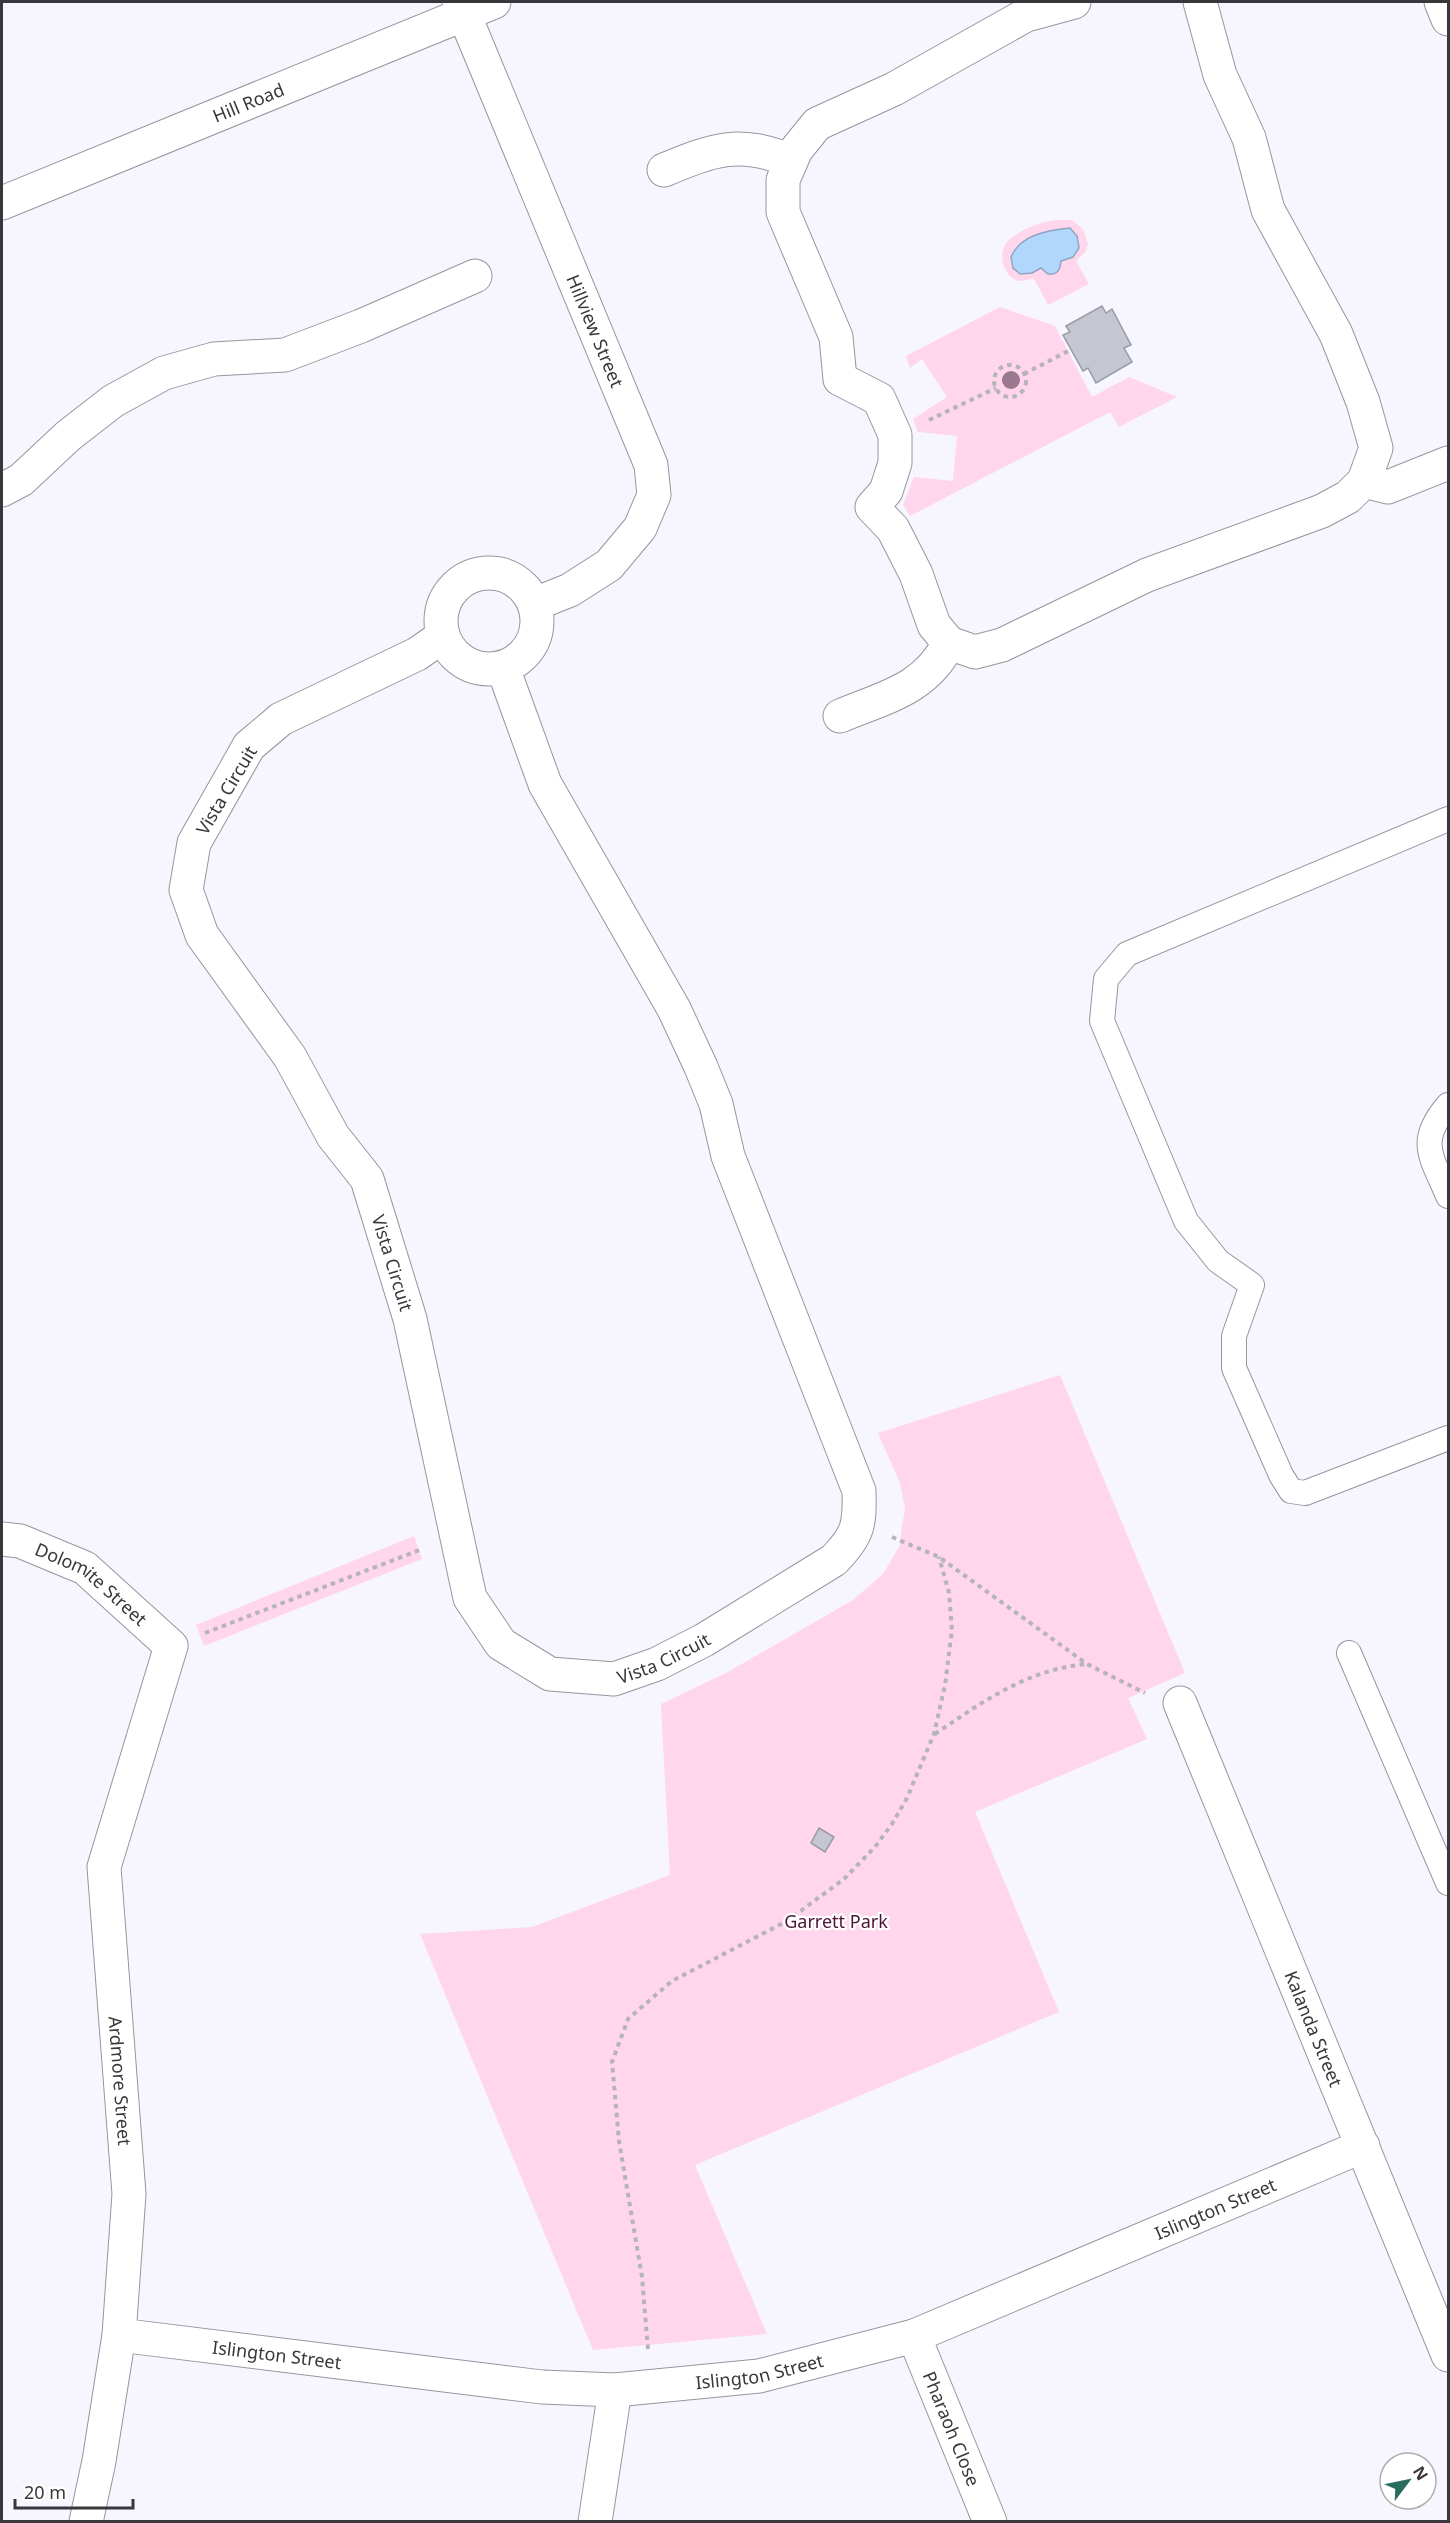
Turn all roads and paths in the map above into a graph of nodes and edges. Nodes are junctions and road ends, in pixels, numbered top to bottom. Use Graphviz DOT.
graph roads {
  1 [pos="494,2"];
  2 [pos="1074,2"];
  3 [pos="1200,2"];
  4 [pos="1441,2"];
  5 [pos="461,8"];
  6 [pos="1449,20"];
  7 [pos="790,161"];
  8 [pos="664,170"];
  9 [pos="2,203"];
  10 [pos="475,276"];
  11 [pos="1071,350"];
  12 [pos="1024,374"];
  13 [pos="996,388"];
  14 [pos="895,435"];
  15 [pos="1449,463"];
  16 [pos="1364,481"];
  17 [pos="2,490"];
  18 [pos="535,604"];
  19 [pos="443,636"];
  20 [pos="949,643"];
  21 [pos="503,668"];
  22 [pos="840,716"];
  23 [pos="1449,819"];
  24 [pos="1449,1105"];
  25 [pos="1449,1196"];
  26 [pos="1449,1438"];
  27 [pos="860,1520"];
  28 [pos="456,1536"];
  29 [pos="2,1539"];
  30 [pos="939,1557"];
  31 [pos="171,1646"];
  32 [pos="1349,1653"];
  33 [pos="1087,1664"];
  34 [pos="1180,1703"];
  35 [pos="934,1734"];
  36 [pos="1449,1883"];
  37 [pos="1362,2146"];
  38 [pos="119,2335"];
  39 [pos="914,2336"];
  40 [pos="1449,2355"];
  41 [pos="630,2389"];
  42 [pos="86,2522"];
  43 [pos="595,2522"];
  44 [pos="990,2522"];
  1 -- 5 [label="street, Hill Road"];
  2 -- 7 [label="street"];
  3 -- 16 [label="street"];
  4 -- 6 [label="street"];
  5 -- 9 [label="street, Hill Road"];
  5 -- 18 [label="street, Hillview Street"];
  7 -- 8 [label="street"];
  7 -- 14 [label="street"];
  10 -- 17 [label="street"];
  11 -- 12 [label="path"];
  12 -- 13 [label="path"];
  12 -- 13 [label="path"];
  13 -- 14 [label="path"];
  14 -- 20 [label="street"];
  15 -- 16 [label="street"];
  16 -- 20 [label="street"];
  18 -- 19 [label="street"];
  18 -- 21 [label="street"];
  19 -- 21 [label="street"];
  19 -- 28 [label="street, Vista Circuit"];
  20 -- 22 [label="street"];
  21 -- 27 [label="street, Vista Circuit"];
  23 -- 26 [label="lane"];
  24 -- 25 [label="lane"];
  27 -- 28 [label="street, Vista Circuit"];
  27 -- 30 [label="path"];
  28 -- 31 [label="path"];
  29 -- 31 [label="street, Dolomite Street"];
  30 -- 33 [label="path"];
  30 -- 35 [label="path"];
  31 -- 38 [label="street, Ardmore Street"];
  32 -- 36 [label="lane"];
  33 -- 34 [label="path"];
  33 -- 35 [label="path"];
  34 -- 37 [label="street, Kalanda Street"];
  35 -- 41 [label="path"];
  37 -- 39 [label="street, Islington Street"];
  37 -- 40 [label="street, Kalanda Street"];
  38 -- 41 [label="street, Islington Street"];
  38 -- 42 [label="street, Ardmore Street"];
  39 -- 41 [label="street, Islington Street"];
  39 -- 44 [label="street, Pharaoh Close"];
  41 -- 43 [label="street"];
}
